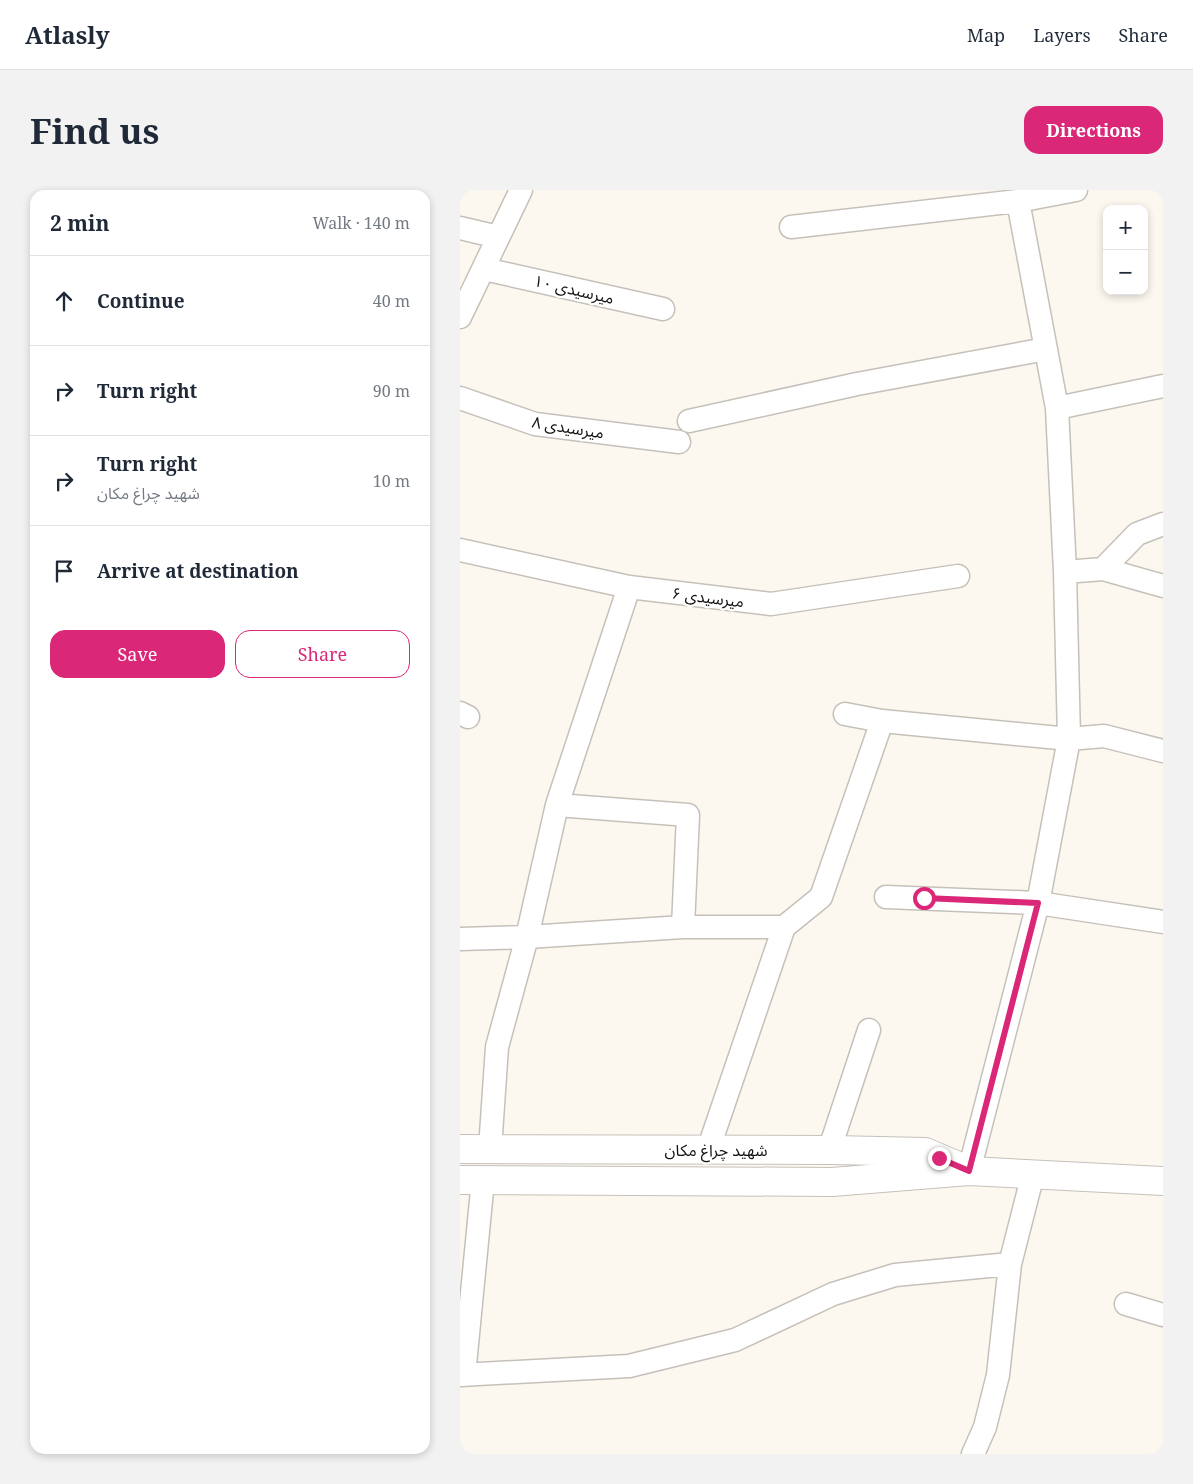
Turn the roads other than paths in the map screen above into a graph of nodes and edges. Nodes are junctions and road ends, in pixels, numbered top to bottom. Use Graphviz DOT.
graph roads {
  1 [pos="521,190"];
  2 [pos="1076,190"];
  3 [pos="1018,201"];
  4 [pos="790,227"];
  5 [pos="460,228"];
  6 [pos="498,237"];
  7 [pos="484,269"];
  8 [pos="663,309"];
  9 [pos="460,317"];
  10 [pos="1046,349"];
  11 [pos="1163,386"];
  12 [pos="460,398"];
  13 [pos="1057,408"];
  14 [pos="689,422"];
  15 [pos="680,442"];
  16 [pos="1163,524"];
  17 [pos="460,550"];
  18 [pos="1104,569"];
  19 [pos="1065,572"];
  20 [pos="958,576"];
  21 [pos="1163,586"];
  22 [pos="629,587"];
  23 [pos="845,714"];
  24 [pos="882,720"];
  25 [pos="1070,740"];
  26 [pos="1163,751"];
  27 [pos="557,805"];
  28 [pos="886,897"];
  29 [pos="1038,903"];
  30 [pos="1163,922"];
  31 [pos="784,927"];
  32 [pos="683,928"];
  33 [pos="528,938"];
  34 [pos="460,939"];
  35 [pos="869,1030"];
  36 [pos="460,1149"];
  37 [pos="490,1149"];
  38 [pos="708,1150"];
  39 [pos="829,1151"];
  40 [pos="969,1171"];
  41 [pos="1033,1174"];
  42 [pos="471,1180"];
  43 [pos="1163,1182"];
  44 [pos="1010,1264"];
  45 [pos="1126,1304"];
  46 [pos="1163,1315"];
  47 [pos="462,1375"];
  48 [pos="973,1454"];
  1 -- 6 [label="street"];
  2 -- 3 [label="street"];
  3 -- 4 [label="street"];
  3 -- 10 [label="street"];
  5 -- 6 [label="street"];
  6 -- 7 [label="street"];
  7 -- 8 [label="street, میرسیدی ۱۰"];
  7 -- 9 [label="street"];
  10 -- 13 [label="street"];
  10 -- 14 [label="street"];
  11 -- 13 [label="street"];
  12 -- 15 [label="street, میرسیدی ۸"];
  13 -- 19 [label="street"];
  16 -- 18 [label="street"];
  17 -- 22 [label="street, میرسیدی ۶"];
  18 -- 19 [label="street"];
  18 -- 21 [label="street"];
  19 -- 25 [label="street"];
  20 -- 22 [label="street, میرسیدی ۶"];
  22 -- 27 [label="street"];
  23 -- 24 [label="street"];
  24 -- 25 [label="street"];
  24 -- 31 [label="street"];
  25 -- 26 [label="street"];
  25 -- 29 [label="street"];
  27 -- 32 [label="street"];
  27 -- 33 [label="street"];
  28 -- 29 [label="street"];
  29 -- 30 [label="street"];
  29 -- 40 [label="street"];
  31 -- 32 [label="street"];
  31 -- 38 [label="street"];
  32 -- 33 [label="street"];
  33 -- 34 [label="street"];
  33 -- 37 [label="street"];
  35 -- 39 [label="street"];
  36 -- 37 [label="street, شهید چراغ مکان"];
  37 -- 38 [label="street, شهید چراغ مکان"];
  38 -- 39 [label="street, شهید چراغ مکان"];
  39 -- 40 [label="street, شهید چراغ مکان"];
  40 -- 41 [label="street, شهید چراغ مکان"];
  40 -- 42 [label="street, شهید چراغ مکان"];
  41 -- 43 [label="street, شهید چراغ مکان"];
  41 -- 44 [label="street"];
  42 -- 47 [label="street"];
  44 -- 47 [label="street"];
  44 -- 48 [label="street"];
  45 -- 46 [label="street"];
}
